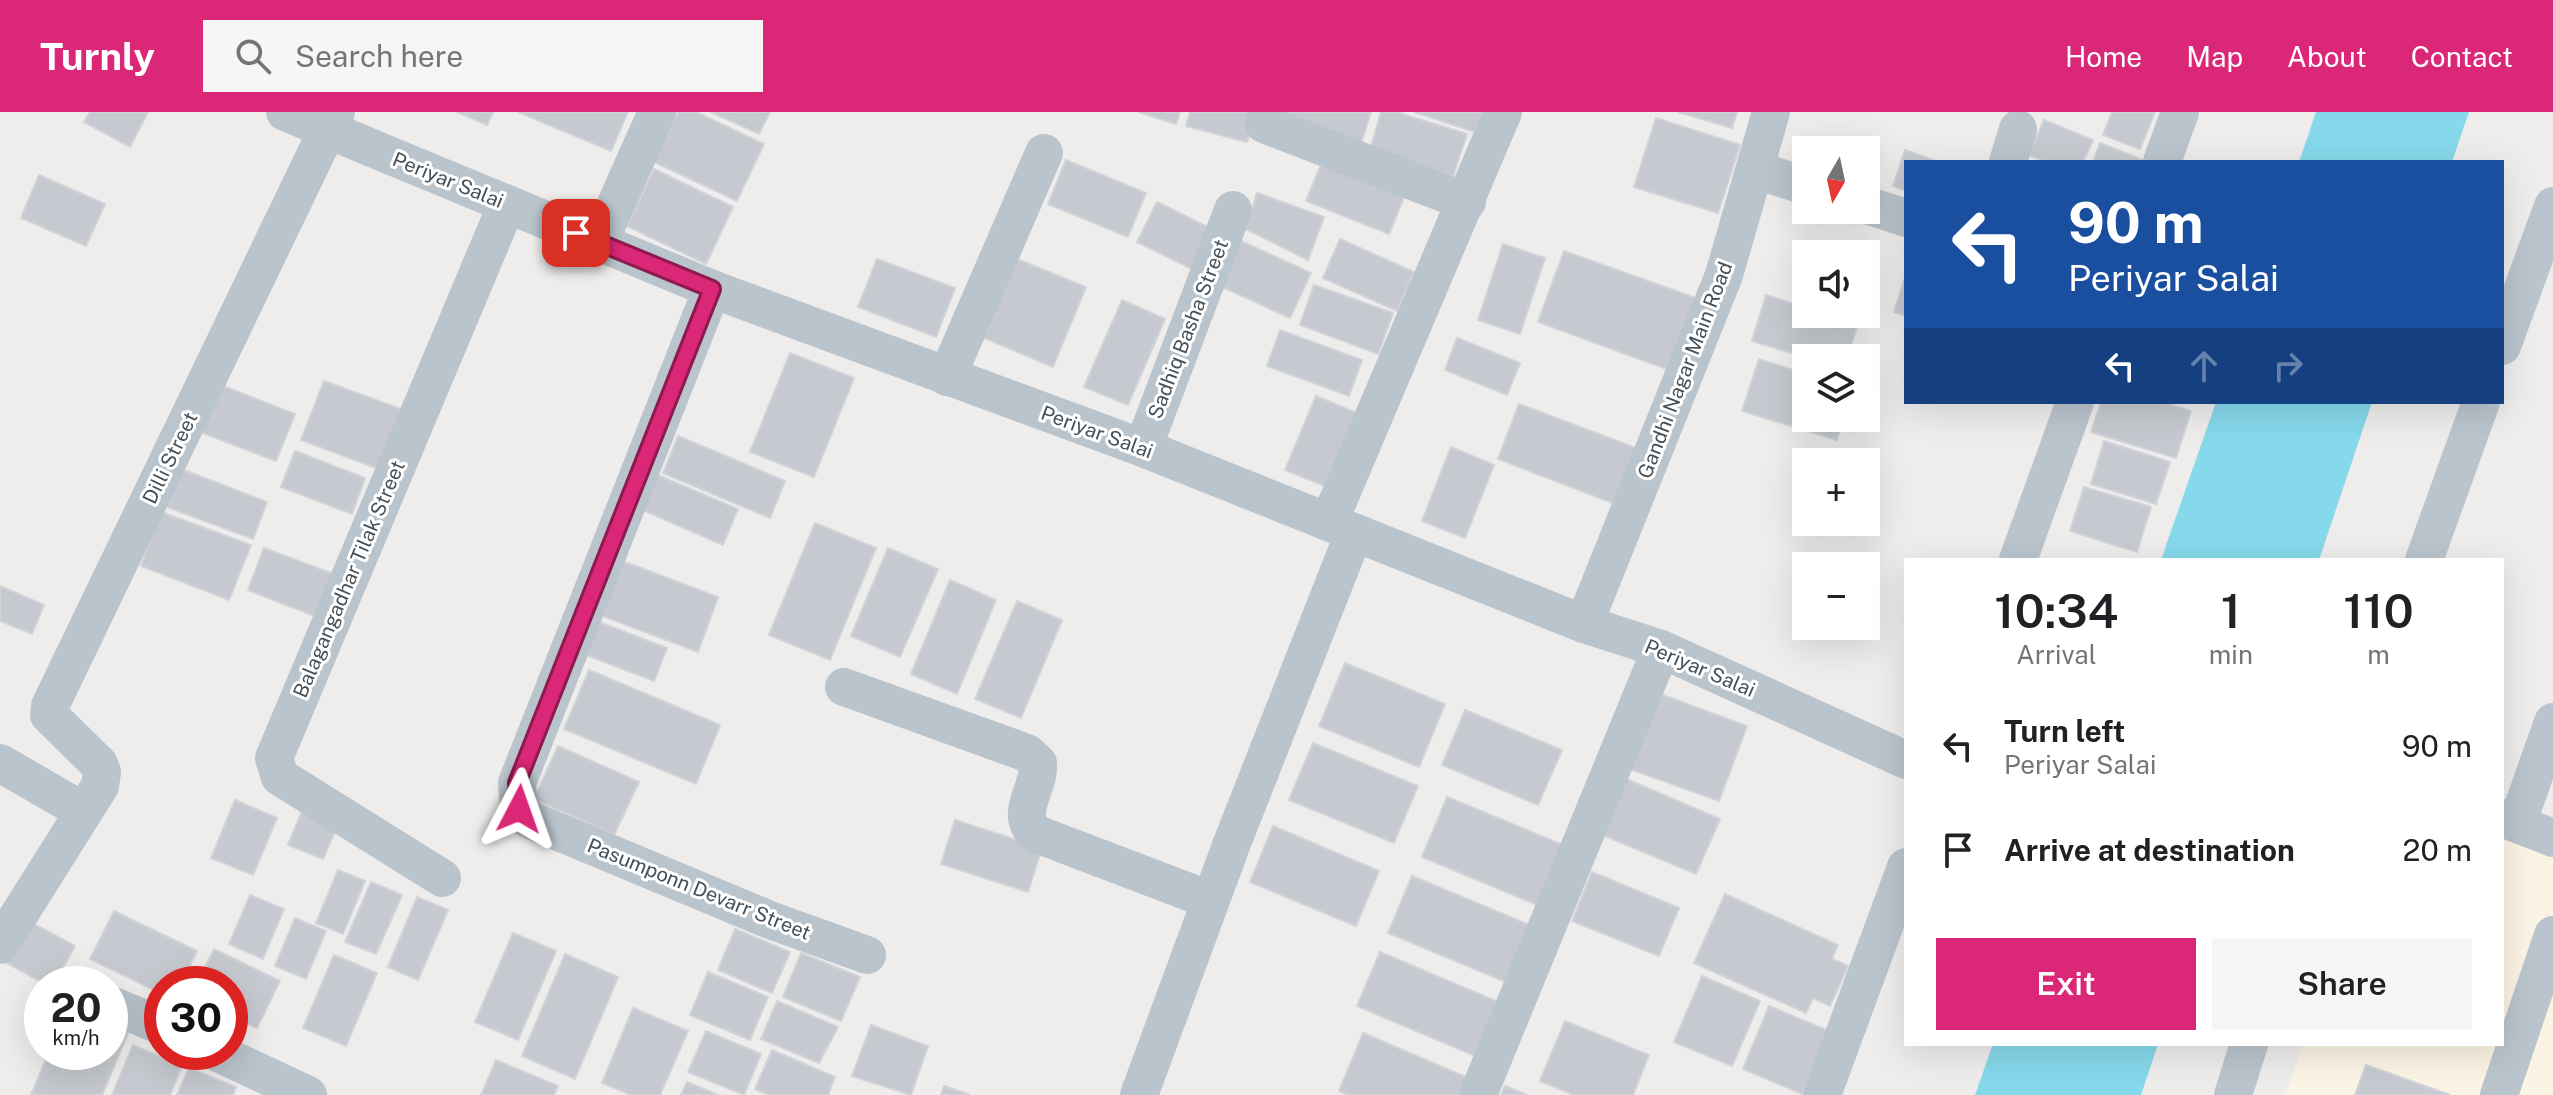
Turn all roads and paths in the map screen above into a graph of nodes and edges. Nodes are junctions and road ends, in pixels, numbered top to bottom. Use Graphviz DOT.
graph roads {
  1 [pos="285,112"];
  2 [pos="657,112"];
  3 [pos="1268,112"];
  4 [pos="1503,112"];
  5 [pos="1771,112"];
  6 [pos="2180,112"];
  7 [pos="332,121"];
  8 [pos="1044,153"];
  9 [pos="2163,160"];
  10 [pos="1756,170"];
  11 [pos="1792,182"];
  12 [pos="1467,202"];
  13 [pos="507,204"];
  14 [pos="2553,206"];
  15 [pos="1233,210"];
  16 [pos="1880,210"];
  17 [pos="1904,217"];
  18 [pos="599,242"];
  19 [pos="712,289"];
  20 [pos="2504,341"];
  21 [pos="947,377"];
  22 [pos="2074,404"];
  23 [pos="2480,404"];
  24 [pos="1143,448"];
  25 [pos="1342,528"];
  26 [pos="2019,558"];
  27 [pos="2425,558"];
  28 [pos="1584,624"];
  29 [pos="1661,649"];
  30 [pos="844,687"];
  31 [pos="2553,722"];
  32 [pos="1904,759"];
  33 [pos="0,763"];
  34 [pos="83,811"];
  35 [pos="2510,821"];
  36 [pos="2553,838"];
  37 [pos="1904,872"];
  38 [pos="442,878"];
  39 [pos="1210,900"];
  40 [pos="2553,935"];
  41 [pos="0,945"];
  42 [pos="867,955"];
  43 [pos="2248,1046"];
  44 [pos="248,1067"];
  45 [pos="308,1095"];
  46 [pos="1139,1095"];
  47 [pos="1478,1095"];
  48 [pos="1822,1095"];
  49 [pos="2233,1095"];
  50 [pos="2499,1095"];
  1 -- 7 [label="street, Periyar Salai"];
  2 -- 18 [label="street"];
  3 -- 12 [label="street"];
  4 -- 12 [label="street"];
  5 -- 10 [label="street, Gandhi Nagar Main Road"];
  6 -- 9 [label="street"];
  7 -- 13 [label="street, Periyar Salai"];
  7 -- 34 [label="street, Dilli Street"];
  8 -- 21 [label="street"];
  10 -- 11 [label="street"];
  10 -- 28 [label="street, Gandhi Nagar Main Road"];
  12 -- 25 [label="street"];
  13 -- 18 [label="street, Periyar Salai"];
  13 -- 38 [label="street, Balagangadhar Tilak Street"];
  14 -- 20 [label="street"];
  15 -- 24 [label="street, Sadhiq Basha Street"];
  16 -- 17 [label="street"];
  18 -- 19 [label="street, Periyar Salai"];
  19 -- 21 [label="street, Periyar Salai"];
  19 -- 42 [label="street, Pasumponn Devarr Street"];
  21 -- 24 [label="street, Periyar Salai"];
  22 -- 26 [label="street"];
  23 -- 27 [label="street"];
  24 -- 25 [label="street, Periyar Salai"];
  25 -- 28 [label="street, Periyar Salai"];
  25 -- 39 [label="street"];
  28 -- 29 [label="street, Periyar Salai"];
  29 -- 32 [label="street, Periyar Salai"];
  29 -- 47 [label="street"];
  30 -- 39 [label="street"];
  31 -- 35 [label="street"];
  33 -- 34 [label="street"];
  34 -- 41 [label="street"];
  35 -- 36 [label="street"];
  37 -- 48 [label="street"];
  39 -- 46 [label="street"];
  40 -- 50 [label="street"];
  43 -- 49 [label="street"];
  44 -- 45 [label="street"];
}
